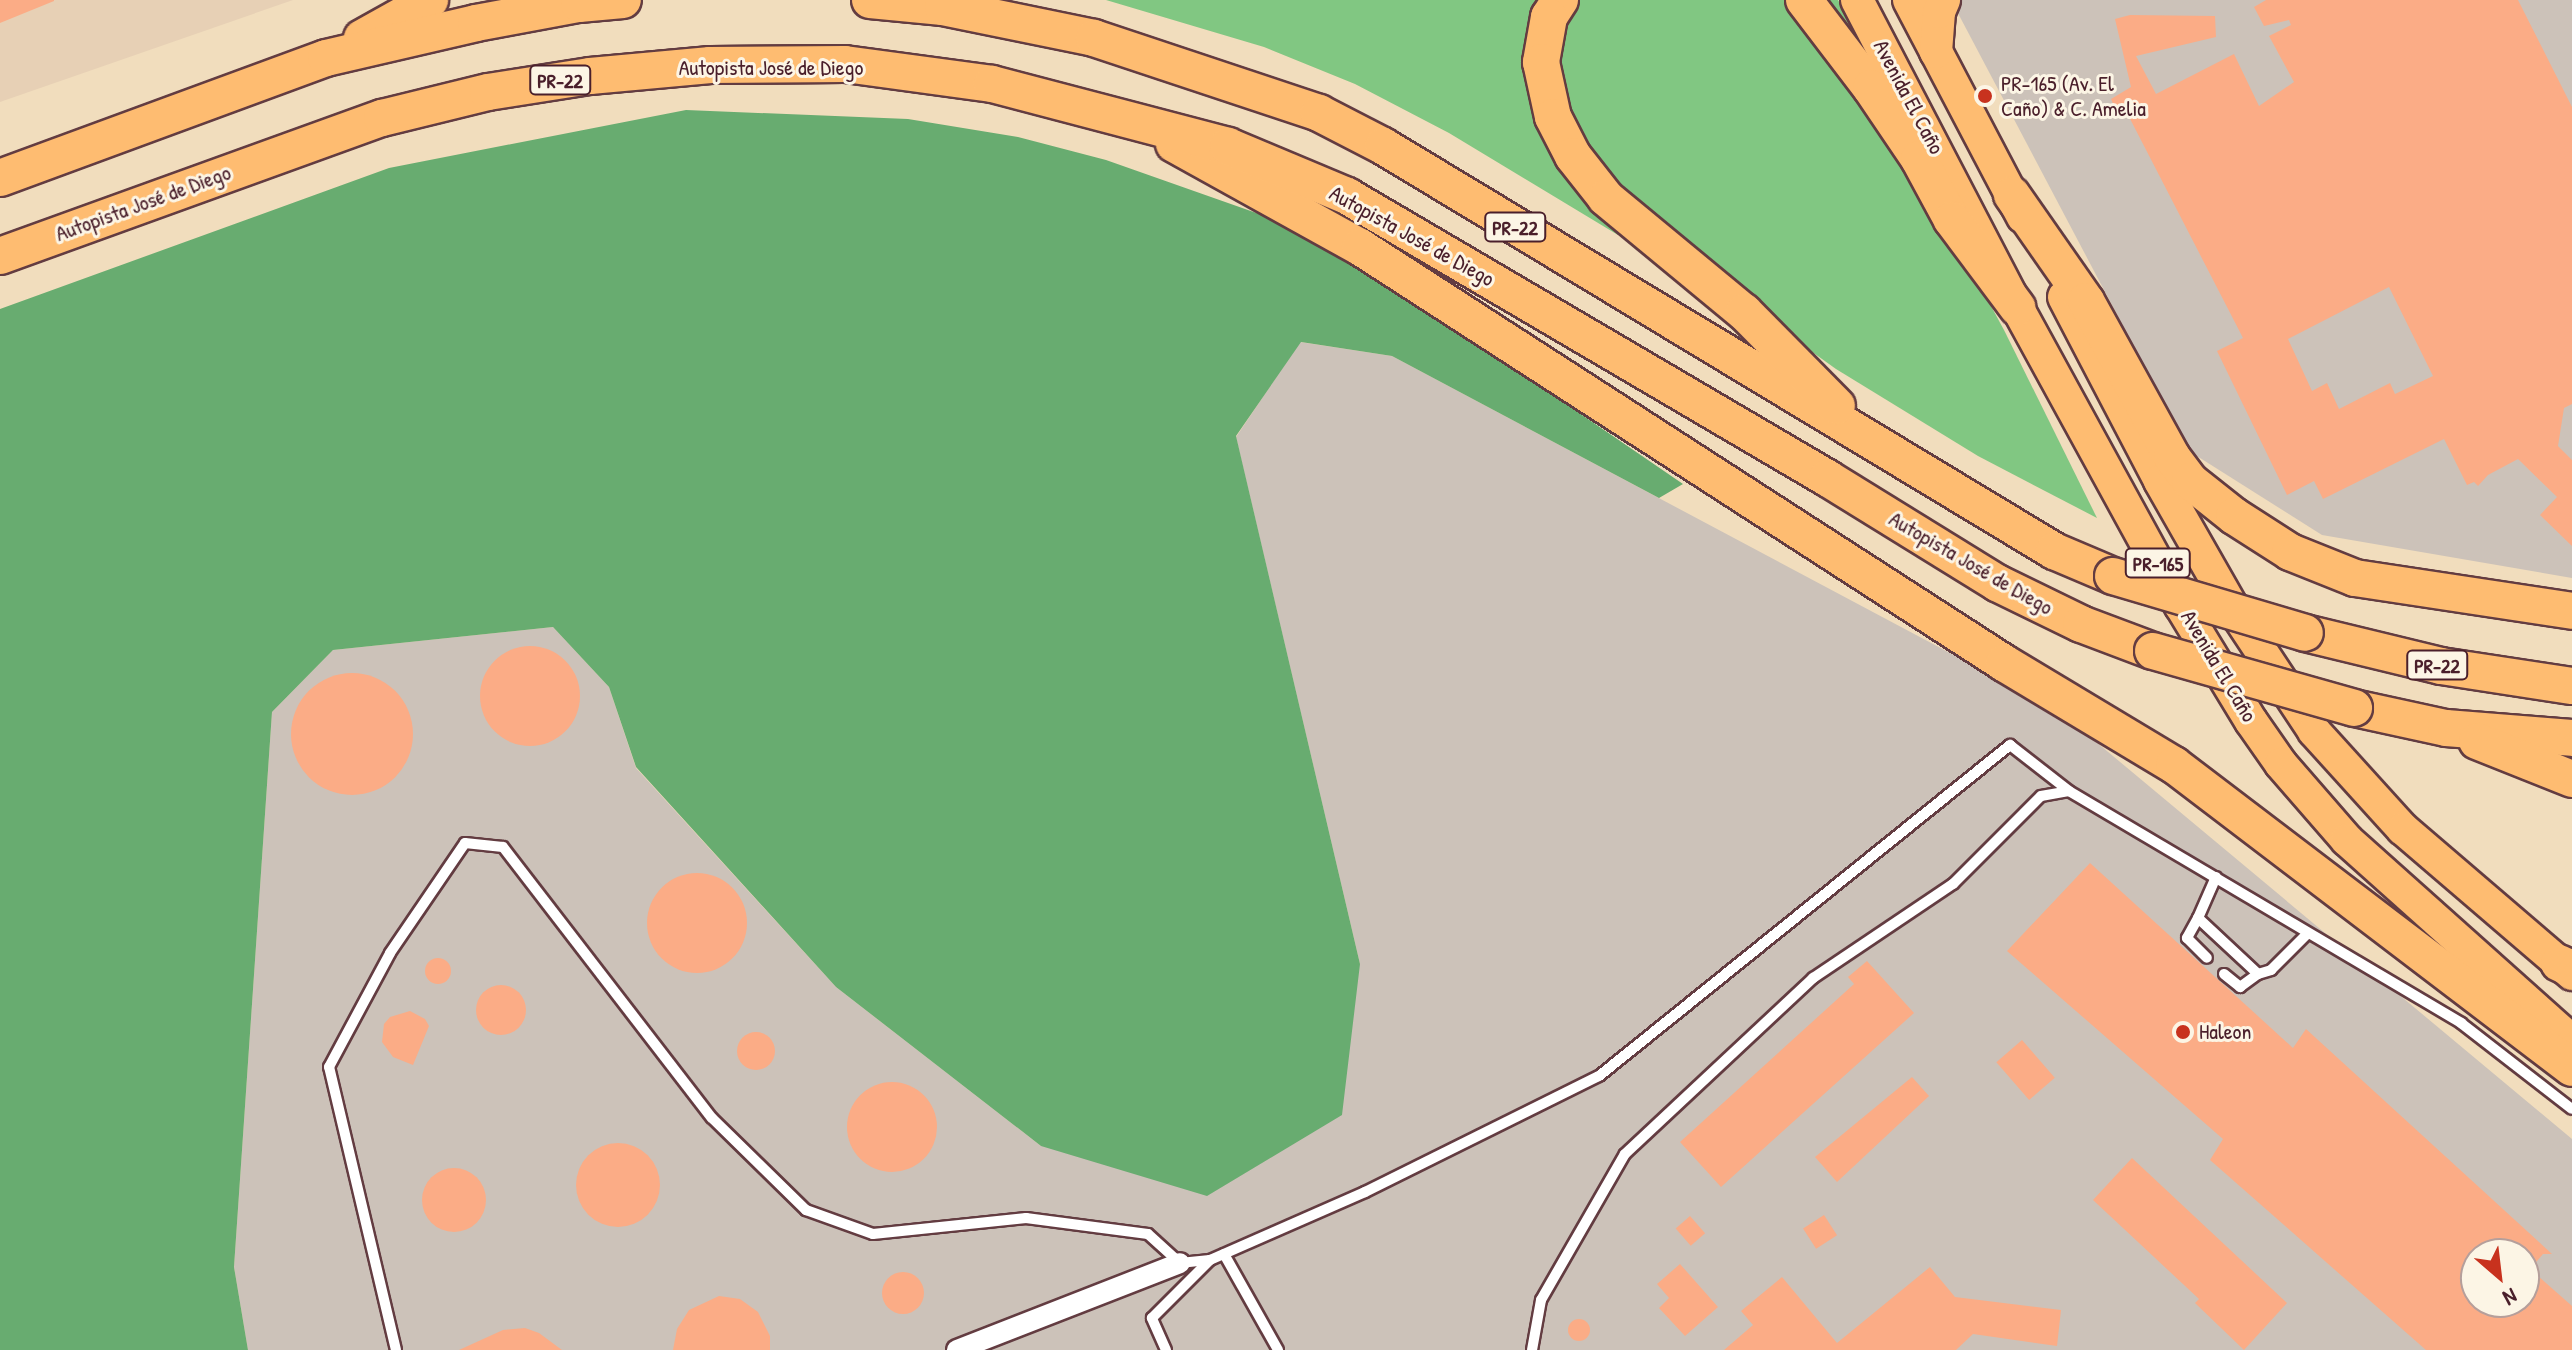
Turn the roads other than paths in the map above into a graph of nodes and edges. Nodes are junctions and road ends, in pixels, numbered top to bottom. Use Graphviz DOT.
graph roads {
  1 [pos="430,0"];
  2 [pos="623,0"];
  3 [pos="870,0"];
  4 [pos="1560,0"];
  5 [pos="1804,0"];
  6 [pos="1857,0"];
  7 [pos="1909,0"];
  8 [pos="1944,0"];
  9 [pos="1936,52"];
  10 [pos="326,58"];
  11 [pos="1141,125"];
  12 [pos="0,178"];
  13 [pos="2012,195"];
  14 [pos="0,256"];
  15 [pos="2017,307"];
  16 [pos="1869,439"];
  17 [pos="2572,611"];
  18 [pos="2572,686"];
  19 [pos="2446,728"];
  20 [pos="2572,738"];
  21 [pos="2572,779"];
  22 [pos="2069,791"];
  23 [pos="2216,877"];
  24 [pos="2198,918"];
  25 [pos="2308,933"];
  26 [pos="2207,958"];
  27 [pos="2568,969"];
  28 [pos="2224,974"];
  29 [pos="2258,974"];
  30 [pos="2572,1041"];
  31 [pos="2572,1068"];
  32 [pos="2572,1109"];
  33 [pos="1224,1254"];
  34 [pos="1210,1260"];
  35 [pos="1180,1263"];
  36 [pos="396,1350"];
  37 [pos="957,1350"];
  38 [pos="1166,1350"];
  39 [pos="1278,1350"];
  40 [pos="1532,1350"];
  1 -- 10 [label="highway"];
  2 -- 10 [label="highway"];
  3 -- 16 [label="highway, PR-22"];
  4 -- 16 [label="highway"];
  5 -- 15 [label="highway"];
  6 -- 15 [label="highway, Avenida El Caño / PR-165"];
  7 -- 9 [label="highway, Avenida El Caño / PR-165"];
  8 -- 9 [label="highway"];
  9 -- 13 [label="highway, Avenida El Caño / PR-165"];
  10 -- 12 [label="highway"];
  11 -- 14 [label="highway, Autopista José de Diego / PR-22"];
  11 -- 19 [label="highway, Autopista José de Diego / PR-22, bridge"];
  11 -- 31 [label="highway"];
  13 -- 17 [label="highway"];
  13 -- 27 [label="highway, Avenida El Caño / PR-165"];
  15 -- 30 [label="highway, Avenida El Caño / PR-165"];
  16 -- 18 [label="highway, PR-22, bridge"];
  19 -- 20 [label="highway, Autopista José de Diego / PR-22"];
  19 -- 21 [label="highway"];
  22 -- 23 [label="lane"];
  22 -- 33 [label="lane"];
  22 -- 40 [label="lane"];
  23 -- 24 [label="lane"];
  23 -- 25 [label="lane"];
  24 -- 26 [label="lane"];
  24 -- 29 [label="lane"];
  25 -- 29 [label="lane"];
  25 -- 32 [label="lane"];
  28 -- 29 [label="lane"];
  33 -- 34 [label="lane"];
  33 -- 39 [label="lane"];
  34 -- 35 [label="lane"];
  34 -- 38 [label="lane"];
  35 -- 36 [label="lane"];
  35 -- 37 [label="street"];
}
